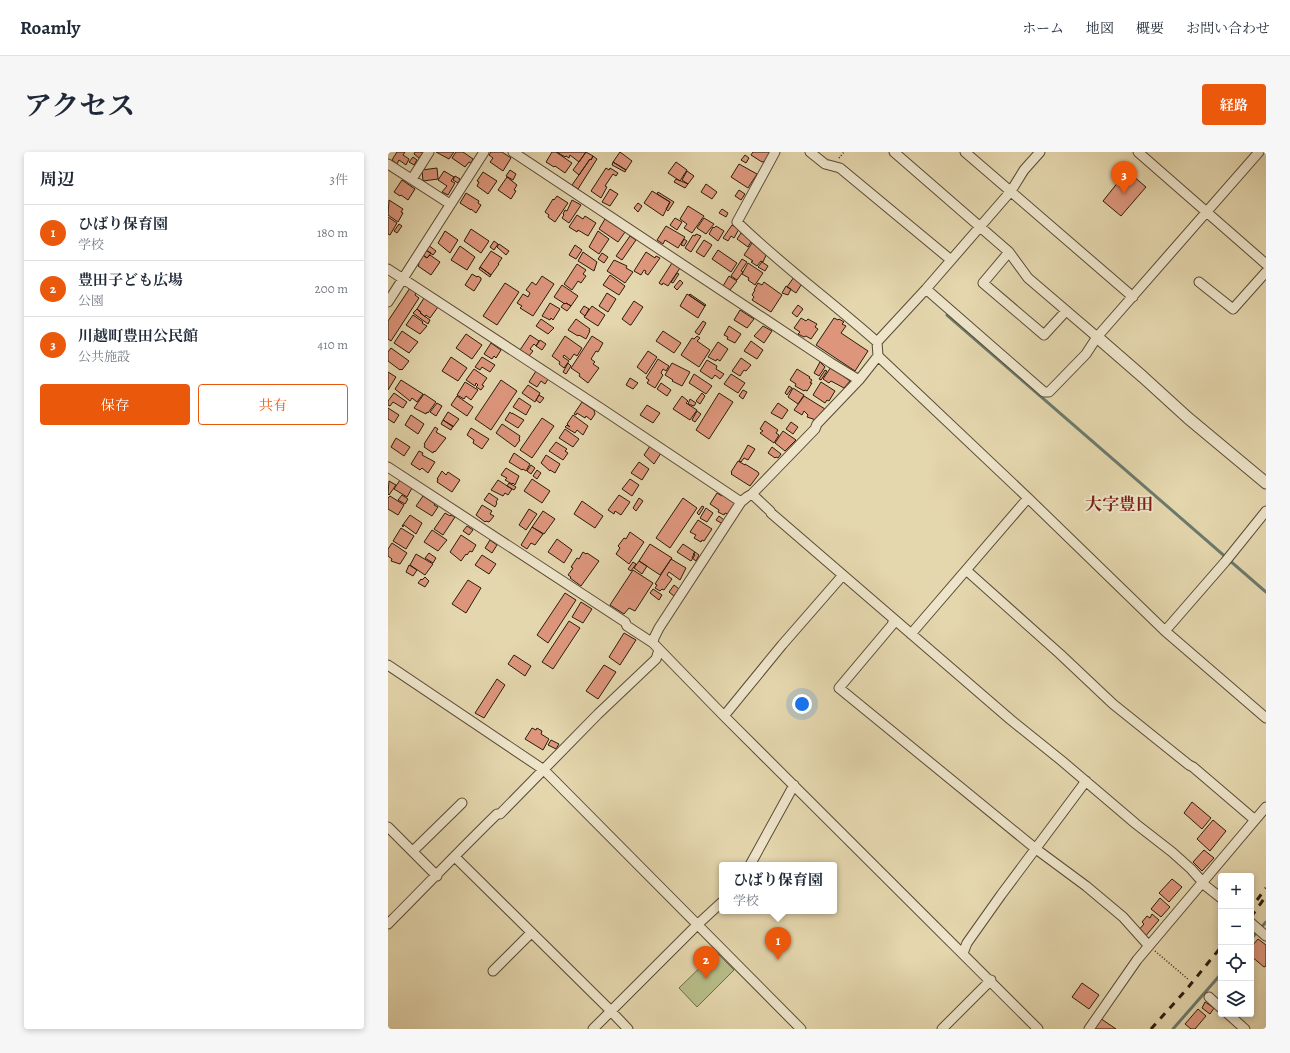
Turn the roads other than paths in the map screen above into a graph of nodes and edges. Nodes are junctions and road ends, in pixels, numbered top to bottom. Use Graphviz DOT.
graph roads {
  1 [pos="429,152"];
  2 [pos="484,152"];
  3 [pos="513,152"];
  4 [pos="775,152"];
  5 [pos="810,152"];
  6 [pos="894,152"];
  7 [pos="965,152"];
  8 [pos="1040,152"];
  9 [pos="1138,152"];
  10 [pos="1258,152"];
  11 [pos="388,164"];
  12 [pos="412,179"];
  13 [pos="1010,191"];
  14 [pos="450,204"];
  15 [pos="1206,213"];
  16 [pos="980,227"];
  17 [pos="1009,252"];
  18 [pos="951,260"];
  19 [pos="1266,264"];
  20 [pos="388,269"];
  21 [pos="1266,272"];
  22 [pos="403,279"];
  23 [pos="1199,282"];
  24 [pos="926,289"];
  25 [pos="1133,297"];
  26 [pos="388,302"];
  27 [pos="1066,311"];
  28 [pos="1097,337"];
  29 [pos="877,342"];
  30 [pos="878,356"];
  31 [pos="859,380"];
  32 [pos="388,467"];
  33 [pos="1266,483"];
  34 [pos="752,494"];
  35 [pos="1028,498"];
  36 [pos="742,502"];
  37 [pos="1266,511"];
  38 [pos="966,570"];
  39 [pos="843,575"];
  40 [pos="894,619"];
  41 [pos="1165,631"];
  42 [pos="912,634"];
  43 [pos="656,646"];
  44 [pos="388,665"];
  45 [pos="724,716"];
  46 [pos="1266,718"];
  47 [pos="544,770"];
  48 [pos="1086,782"];
  49 [pos="794,785"];
  50 [pos="462,803"];
  51 [pos="1266,808"];
  52 [pos="1255,820"];
  53 [pos="388,826"];
  54 [pos="1036,849"];
  55 [pos="413,851"];
  56 [pos="455,857"];
  57 [pos="752,862"];
  58 [pos="437,876"];
  59 [pos="1203,882"];
  60 [pos="1218,895"];
  61 [pos="719,905"];
  62 [pos="388,924"];
  63 [pos="697,925"];
  64 [pos="1254,926"];
  65 [pos="531,933"];
  66 [pos="1264,934"];
  67 [pos="1149,946"];
  68 [pos="963,953"];
  69 [pos="493,971"];
  70 [pos="991,980"];
  71 [pos="1209,997"];
  72 [pos="1218,1005"];
  73 [pos="610,1011"];
  74 [pos="1231,1017"];
  75 [pos="593,1029"];
  76 [pos="628,1029"];
  77 [pos="801,1029"];
  78 [pos="942,1029"];
  79 [pos="1038,1029"];
  80 [pos="1089,1029"];
  81 [pos="1245,1029"];
  1 -- 12 [label="street"];
  2 -- 14 [label="street"];
  3 -- 31 [label="street"];
  4 -- 29 [label="street"];
  5 -- 18 [label="street"];
  6 -- 16 [label="street"];
  7 -- 13 [label="street"];
  8 -- 13 [label="street"];
  9 -- 15 [label="street"];
  10 -- 15 [label="street"];
  11 -- 12 [label="street"];
  12 -- 14 [label="street"];
  13 -- 16 [label="street"];
  13 -- 25 [label="street"];
  14 -- 22 [label="street"];
  15 -- 19 [label="street"];
  15 -- 25 [label="street"];
  16 -- 17 [label="street"];
  16 -- 18 [label="street"];
  17 -- 27 [label="street"];
  17 -- 27 [label="street"];
  18 -- 24 [label="street"];
  20 -- 22 [label="street"];
  21 -- 23 [label="street"];
  22 -- 26 [label="street"];
  22 -- 36 [label="street"];
  24 -- 28 [label="street"];
  24 -- 29 [label="street"];
  25 -- 28 [label="street"];
  27 -- 28 [label="street"];
  28 -- 33 [label="street"];
  29 -- 30 [label="street"];
  30 -- 31 [label="street"];
  30 -- 35 [label="street"];
  31 -- 34 [label="street"];
  32 -- 43 [label="street"];
  34 -- 36 [label="street"];
  34 -- 39 [label="street"];
  35 -- 38 [label="street"];
  35 -- 41 [label="street"];
  36 -- 43 [label="street"];
  37 -- 41 [label="street"];
  38 -- 42 [label="street"];
  38 -- 52 [label="street"];
  39 -- 40 [label="street"];
  39 -- 45 [label="street"];
  40 -- 42 [label="street"];
  40 -- 54 [label="street"];
  41 -- 46 [label="street"];
  42 -- 48 [label="street"];
  43 -- 45 [label="street"];
  43 -- 47 [label="street"];
  44 -- 47 [label="street"];
  45 -- 49 [label="street"];
  47 -- 56 [label="street"];
  47 -- 63 [label="street"];
  48 -- 54 [label="street"];
  48 -- 59 [label="street"];
  49 -- 57 [label="street"];
  49 -- 68 [label="street"];
  50 -- 55 [label="street"];
  51 -- 52 [label="street"];
  52 -- 59 [label="street"];
  53 -- 55 [label="street"];
  54 -- 67 [label="street"];
  54 -- 68 [label="street"];
  55 -- 58 [label="street"];
  56 -- 58 [label="street"];
  56 -- 65 [label="street"];
  58 -- 62 [label="street"];
  59 -- 60 [label="street"];
  59 -- 67 [label="street"];
  61 -- 63 [label="street"];
  63 -- 73 [label="street"];
  63 -- 77 [label="street"];
  64 -- 66 [label="street"];
  65 -- 69 [label="street"];
  65 -- 73 [label="street"];
  67 -- 80 [label="street"];
  68 -- 70 [label="street"];
  70 -- 78 [label="street"];
  70 -- 79 [label="street"];
  71 -- 72 [label="street"];
  73 -- 75 [label="street"];
  73 -- 76 [label="street"];
  74 -- 81 [label="street"];
}
